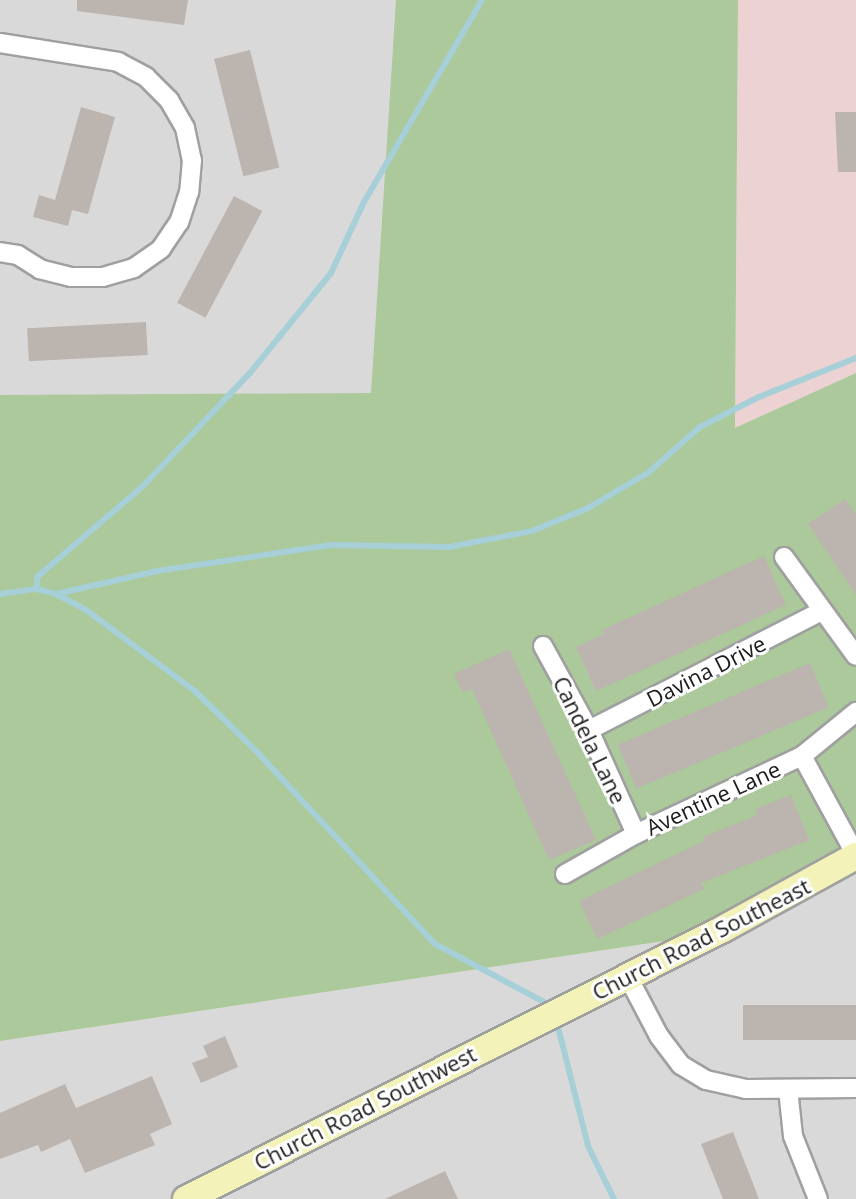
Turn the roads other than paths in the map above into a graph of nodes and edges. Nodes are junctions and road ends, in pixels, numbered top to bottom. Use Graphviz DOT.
graph roads {
  1 [pos="0,43"];
  2 [pos="0,252"];
  3 [pos="784,557"];
  4 [pos="822,611"];
  5 [pos="543,646"];
  6 [pos="856,656"];
  7 [pos="856,712"];
  8 [pos="589,730"];
  9 [pos="802,756"];
  10 [pos="636,834"];
  11 [pos="856,856"];
  12 [pos="565,874"];
  13 [pos="628,977"];
  14 [pos="545,1018"];
  15 [pos="856,1088"];
  16 [pos="788,1089"];
  17 [pos="186,1199"];
  18 [pos="818,1199"];
  1 -- 2 [label="street"];
  3 -- 4 [label="street"];
  4 -- 6 [label="street"];
  4 -- 8 [label="street, Davina Drive"];
  5 -- 8 [label="street, Candela Lane"];
  7 -- 9 [label="street, Aventine Lane"];
  8 -- 10 [label="street, Candela Lane"];
  9 -- 10 [label="street, Aventine Lane"];
  9 -- 11 [label="street"];
  10 -- 12 [label="street, Aventine Lane"];
  11 -- 13 [label="street, Church Road Southeast"];
  13 -- 14 [label="street, Church Road Southeast"];
  13 -- 16 [label="street"];
  14 -- 17 [label="street, Church Road Southwest"];
  15 -- 16 [label="street"];
  16 -- 18 [label="street"];
}
